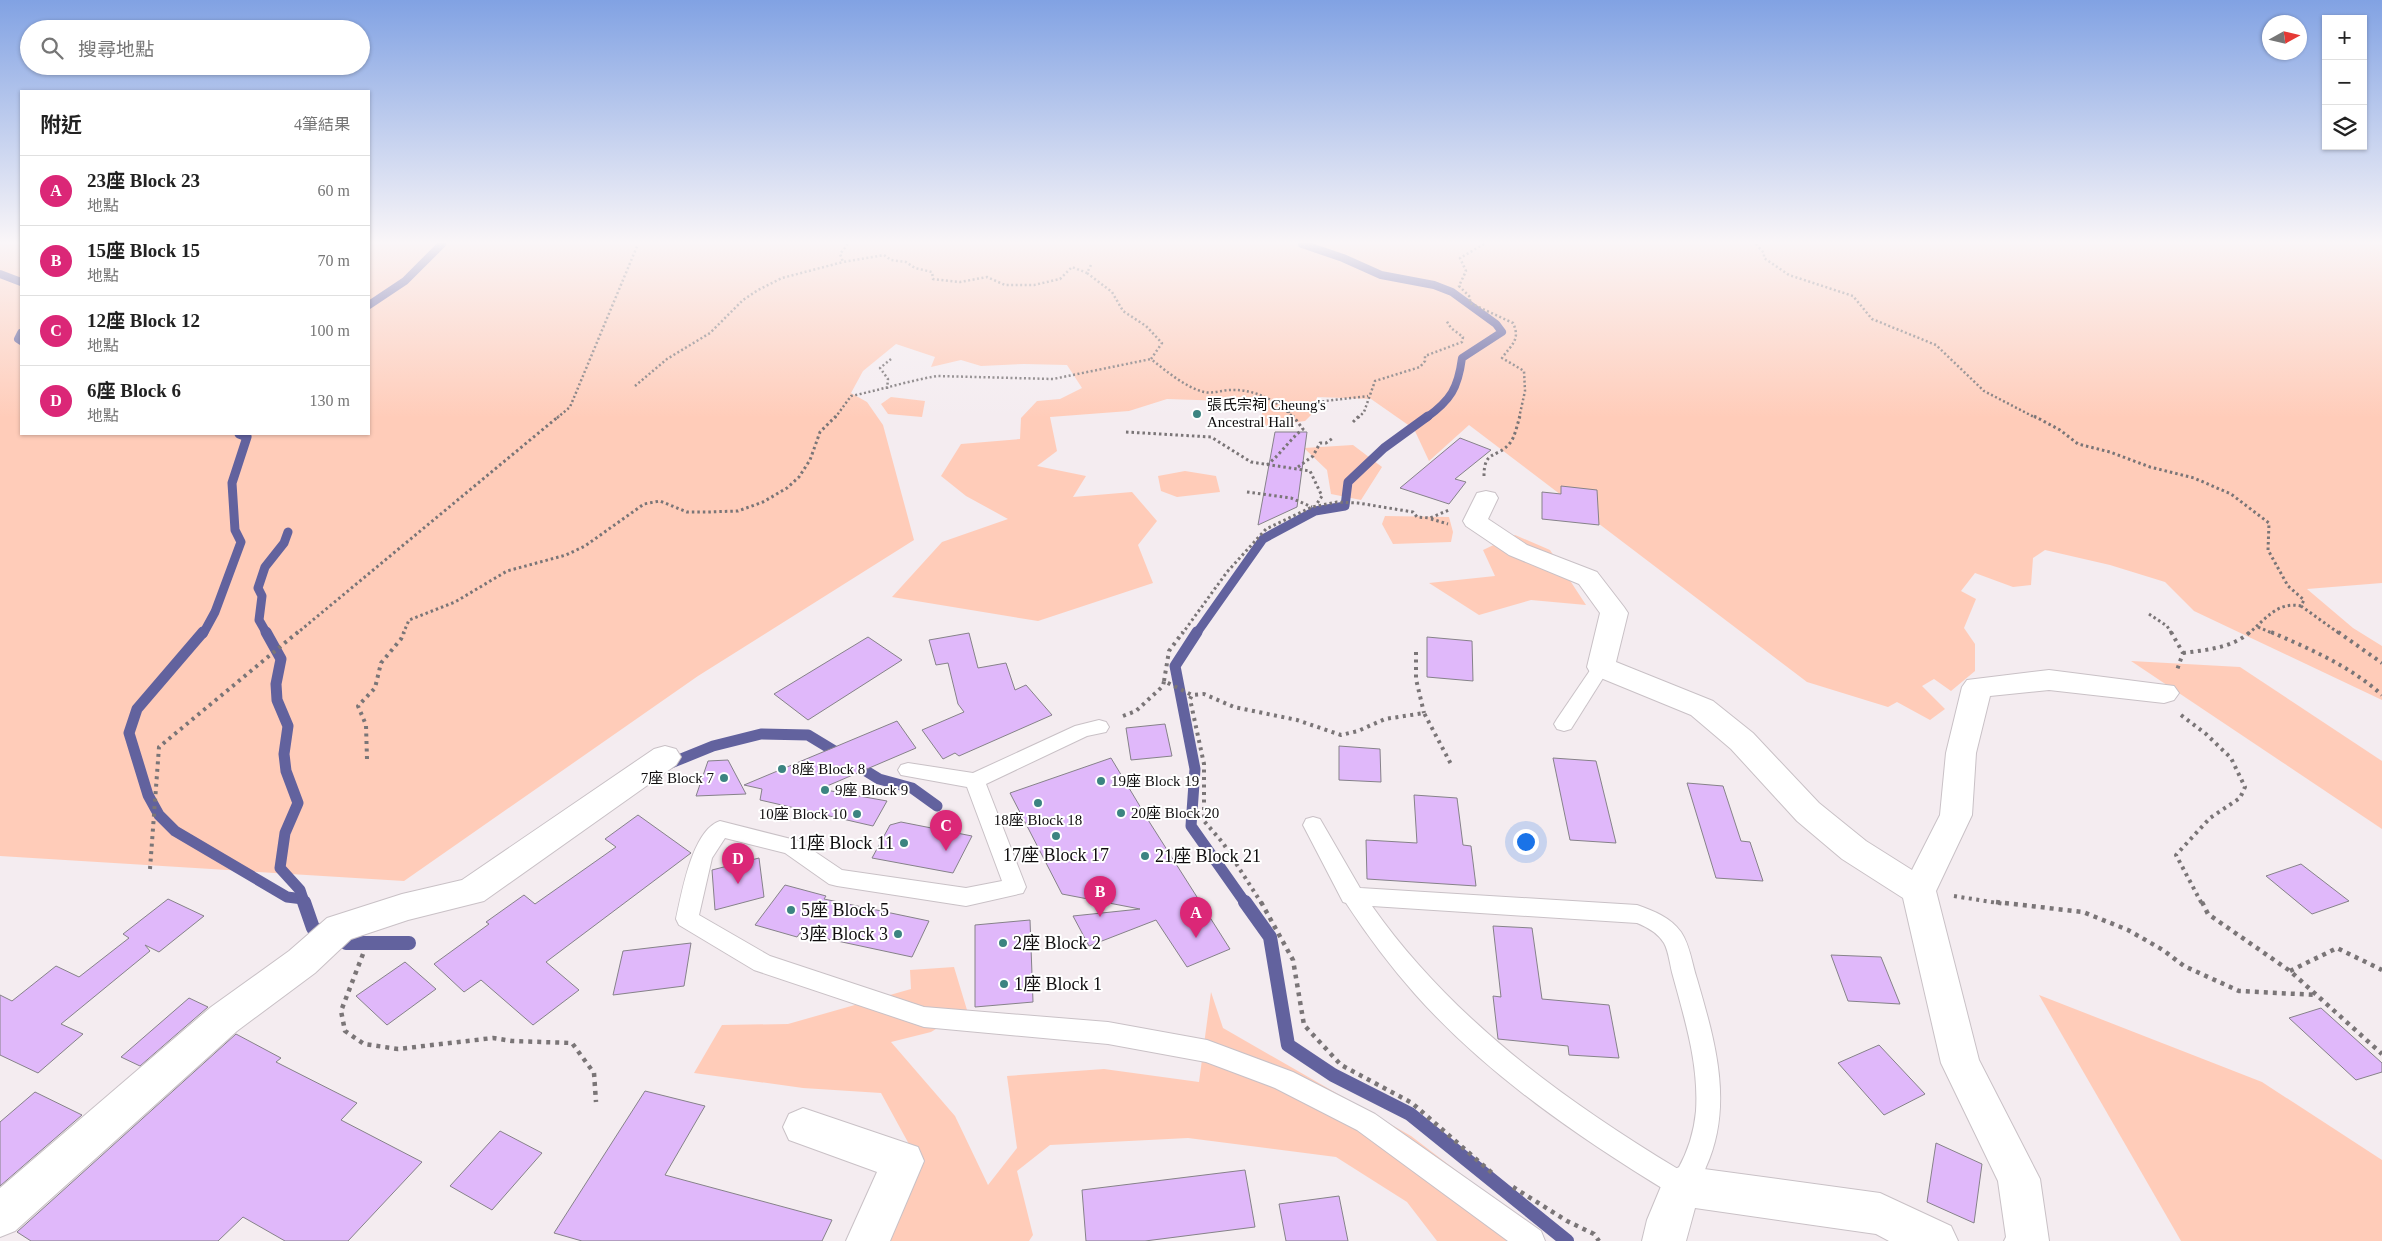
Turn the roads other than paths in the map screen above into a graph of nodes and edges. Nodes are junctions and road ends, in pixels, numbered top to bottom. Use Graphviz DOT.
graph roads {
  1 [pos="1484,489"];
  2 [pos="1601,667"];
  3 [pos="2164,693"];
  4 [pos="1564,724"];
  5 [pos="1099,728"];
  6 [pos="665,758"];
  7 [pos="908,770"];
  8 [pos="975,781"];
  9 [pos="1313,825"];
  10 [pos="1919,891"];
  11 [pos="1351,896"];
  12 [pos="803,1127"];
  13 [pos="0,1216"];
  14 [pos="1672,1216"];
  15 [pos="868,1241"];
  16 [pos="1532,1241"];
  17 [pos="1936,1241"];
  18 [pos="2026,1241"];
  1 -- 2 [label="street"];
  2 -- 4 [label="lane"];
  2 -- 10 [label="street"];
  3 -- 10 [label="street"];
  5 -- 8 [label="lane"];
  6 -- 13 [label="street"];
  7 -- 8 [label="lane"];
  8 -- 16 [label="lane"];
  9 -- 11 [label="lane"];
  10 -- 18 [label="street"];
  11 -- 14 [label="lane"];
  11 -- 14 [label="lane"];
  12 -- 15 [label="street"];
  14 -- 17 [label="street"];
}
